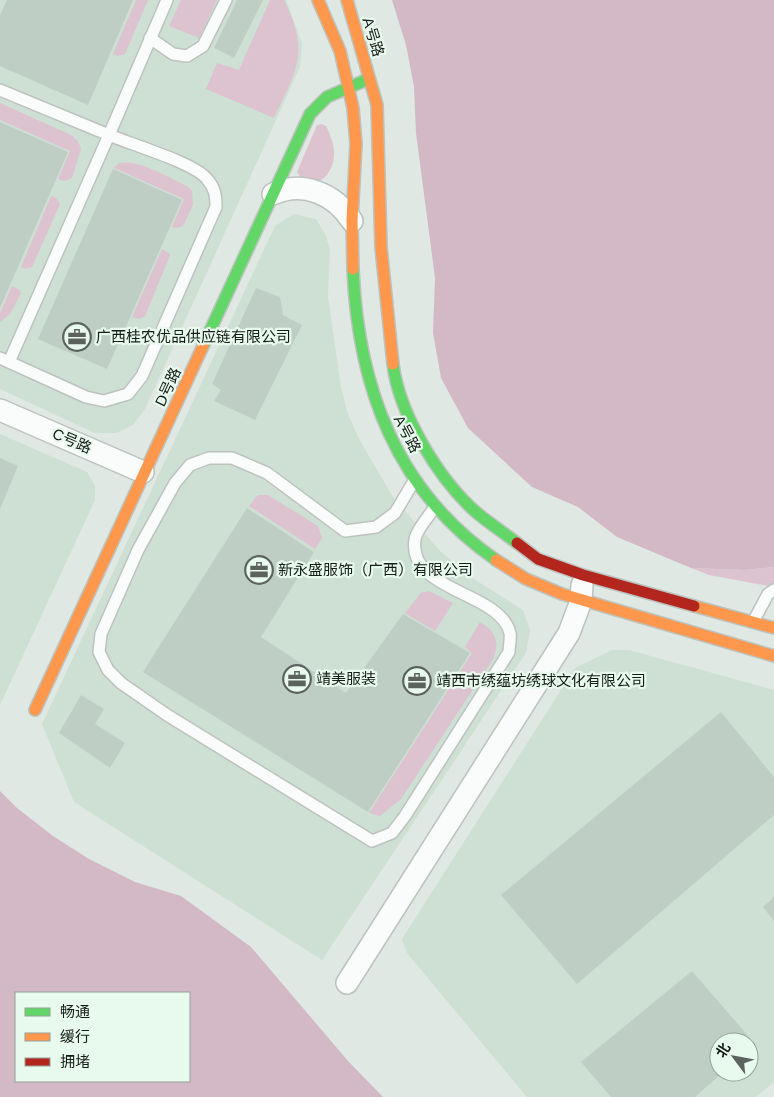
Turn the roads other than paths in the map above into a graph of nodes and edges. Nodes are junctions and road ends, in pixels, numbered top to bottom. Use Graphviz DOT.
graph roads {
  1 [pos="167,0"];
  2 [pos="226,0"];
  3 [pos="318,0"];
  4 [pos="347,0"];
  5 [pos="150,38"];
  6 [pos="370,78"];
  7 [pos="349,85"];
  8 [pos="0,90"];
  9 [pos="109,135"];
  10 [pos="273,194"];
  11 [pos="352,221"];
  12 [pos="5,360"];
  13 [pos="0,410"];
  14 [pos="144,472"];
  15 [pos="414,481"];
  16 [pos="435,506"];
  17 [pos="582,575"];
  18 [pos="774,590"];
  19 [pos="581,602"];
  20 [pos="754,622"];
  21 [pos="774,628"];
  22 [pos="774,656"];
  23 [pos="35,710"];
  24 [pos="347,983"];
  1 -- 5 [label="lane"];
  2 -- 5 [label="lane"];
  3 -- 7 [label="street, A号路"];
  4 -- 6 [label="street, A号路"];
  5 -- 9 [label="lane"];
  6 -- 7 [label="street, D号路"];
  6 -- 17 [label="street, A号路"];
  7 -- 10 [label="street, D号路"];
  7 -- 11 [label="street, A号路"];
  8 -- 9 [label="lane"];
  9 -- 12 [label="lane"];
  9 -- 12 [label="lane"];
  10 -- 11 [label="street"];
  10 -- 14 [label="street, D号路"];
  11 -- 15 [label="street, A号路"];
  13 -- 14 [label="street, C号路"];
  14 -- 23 [label="street, D号路"];
  15 -- 16 [label="street, A号路"];
  15 -- 16 [label="lane"];
  16 -- 19 [label="street, A号路"];
  17 -- 19 [label="street"];
  17 -- 20 [label="street, A号路"];
  18 -- 20 [label="lane"];
  19 -- 22 [label="street, A号路"];
  19 -- 24 [label="street"];
  20 -- 21 [label="street, A号路"];
}
